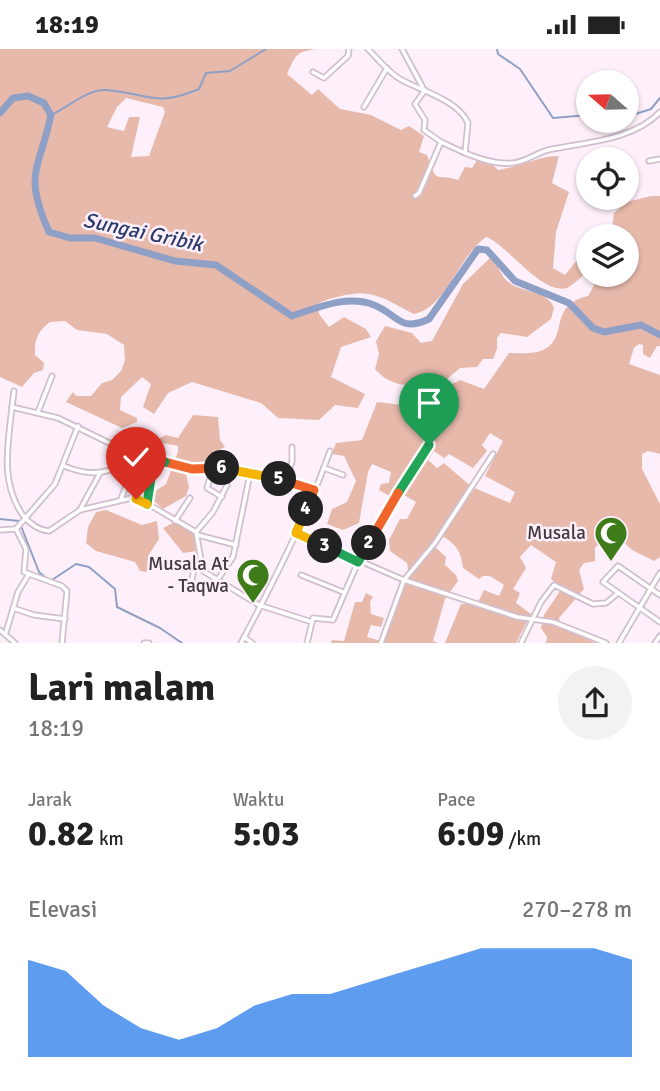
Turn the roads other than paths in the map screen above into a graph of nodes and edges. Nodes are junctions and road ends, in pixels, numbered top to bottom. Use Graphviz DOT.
graph roads {
  1 [pos="349,49"];
  2 [pos="368,49"];
  3 [pos="402,49"];
  4 [pos="387,68"];
  5 [pos="313,72"];
  6 [pos="424,89"];
  7 [pos="364,107"];
  8 [pos="660,112"];
  9 [pos="441,142"];
  10 [pos="465,153"];
  11 [pos="660,159"];
  12 [pos="649,161"];
  13 [pos="415,196"];
  14 [pos="52,376"];
  15 [pos="14,391"];
  16 [pos="12,407"];
  17 [pos="38,412"];
  18 [pos="78,426"];
  19 [pos="6,445"];
  20 [pos="429,445"];
  21 [pos="0,446"];
  22 [pos="292,447"];
  23 [pos="330,451"];
  24 [pos="493,454"];
  25 [pos="132,456"];
  26 [pos="154,459"];
  27 [pos="64,466"];
  28 [pos="213,468"];
  29 [pos="324,468"];
  30 [pos="113,470"];
  31 [pos="100,473"];
  32 [pos="250,474"];
  33 [pos="343,475"];
  34 [pos="285,481"];
  35 [pos="127,483"];
  36 [pos="227,485"];
  37 [pos="314,490"];
  38 [pos="222,496"];
  39 [pos="190,498"];
  40 [pos="121,499"];
  41 [pos="148,504"];
  42 [pos="80,510"];
  43 [pos="26,519"];
  44 [pos="175,521"];
  45 [pos="18,526"];
  46 [pos="0,530"];
  47 [pos="296,533"];
  48 [pos="197,534"];
  49 [pos="237,545"];
  50 [pos="358,562"];
  51 [pos="200,566"];
  52 [pos="660,573"];
  53 [pos="29,574"];
  54 [pos="300,575"];
  55 [pos="218,579"];
  56 [pos="404,580"];
  57 [pos="190,588"];
  58 [pos="651,588"];
  59 [pos="343,592"];
  60 [pos="617,594"];
  61 [pos="660,595"];
  62 [pos="259,605"];
  63 [pos="638,607"];
  64 [pos="13,608"];
  65 [pos="66,619"];
  66 [pos="531,619"];
  67 [pos="312,622"];
  68 [pos="660,622"];
  69 [pos="0,630"];
  70 [pos="6,632"];
  71 [pos="660,636"];
  72 [pos="244,637"];
  73 [pos="15,643"];
  74 [pos="62,643"];
  75 [pos="241,643"];
  76 [pos="252,643"];
  77 [pos="307,643"];
  78 [pos="381,643"];
  79 [pos="521,643"];
  80 [pos="606,643"];
  81 [pos="619,643"];
  82 [pos="655,643"];
  1 -- 5 [label="street"];
  2 -- 4 [label="street"];
  3 -- 6 [label="street"];
  4 -- 6 [label="street"];
  4 -- 7 [label="street"];
  6 -- 9 [label="street"];
  6 -- 10 [label="street"];
  8 -- 10 [label="street"];
  9 -- 10 [label="street"];
  9 -- 13 [label="street"];
  11 -- 12 [label="street"];
  14 -- 17 [label="street"];
  15 -- 16 [label="street"];
  16 -- 17 [label="street"];
  16 -- 19 [label="street"];
  17 -- 18 [label="street"];
  18 -- 25 [label="street"];
  18 -- 27 [label="street"];
  19 -- 21 [label="street"];
  19 -- 43 [label="street"];
  20 -- 50 [label="street"];
  22 -- 34 [label="street"];
  23 -- 29 [label="street"];
  24 -- 56 [label="street"];
  25 -- 26 [label="street"];
  25 -- 30 [label="street"];
  25 -- 35 [label="street"];
  26 -- 28 [label="street"];
  26 -- 41 [label="street"];
  27 -- 31 [label="street"];
  27 -- 43 [label="street"];
  28 -- 32 [label="street"];
  28 -- 38 [label="street"];
  29 -- 33 [label="street"];
  29 -- 37 [label="street"];
  30 -- 31 [label="street"];
  30 -- 35 [label="street"];
  31 -- 42 [label="street"];
  32 -- 34 [label="street"];
  32 -- 49 [label="street"];
  34 -- 37 [label="street"];
  35 -- 40 [label="street"];
  36 -- 38 [label="street"];
  37 -- 47 [label="street"];
  38 -- 48 [label="street"];
  39 -- 44 [label="street"];
  40 -- 41 [label="street"];
  40 -- 42 [label="street"];
  41 -- 44 [label="street"];
  42 -- 43 [label="street"];
  43 -- 45 [label="street"];
  44 -- 48 [label="street"];
  45 -- 46 [label="street"];
  45 -- 53 [label="street"];
  47 -- 50 [label="street"];
  47 -- 62 [label="street"];
  48 -- 49 [label="street"];
  48 -- 51 [label="street"];
  49 -- 55 [label="street"];
  50 -- 56 [label="street"];
  50 -- 59 [label="street"];
  51 -- 55 [label="street"];
  51 -- 57 [label="street"];
  52 -- 58 [label="street"];
  53 -- 64 [label="street"];
  53 -- 65 [label="street"];
  54 -- 59 [label="street"];
  55 -- 62 [label="street"];
  56 -- 66 [label="street"];
  56 -- 78 [label="street"];
  58 -- 60 [label="street"];
  58 -- 61 [label="street"];
  58 -- 63 [label="street"];
  59 -- 67 [label="street"];
  60 -- 63 [label="street"];
  60 -- 66 [label="street"];
  62 -- 67 [label="street"];
  62 -- 72 [label="street"];
  63 -- 68 [label="street"];
  63 -- 81 [label="street"];
  64 -- 65 [label="street"];
  64 -- 70 [label="street"];
  65 -- 74 [label="street"];
  66 -- 79 [label="street"];
  66 -- 80 [label="street"];
  67 -- 77 [label="street"];
  69 -- 70 [label="street"];
  70 -- 73 [label="street"];
  71 -- 82 [label="street"];
  72 -- 75 [label="street"];
  72 -- 76 [label="street"];
}
